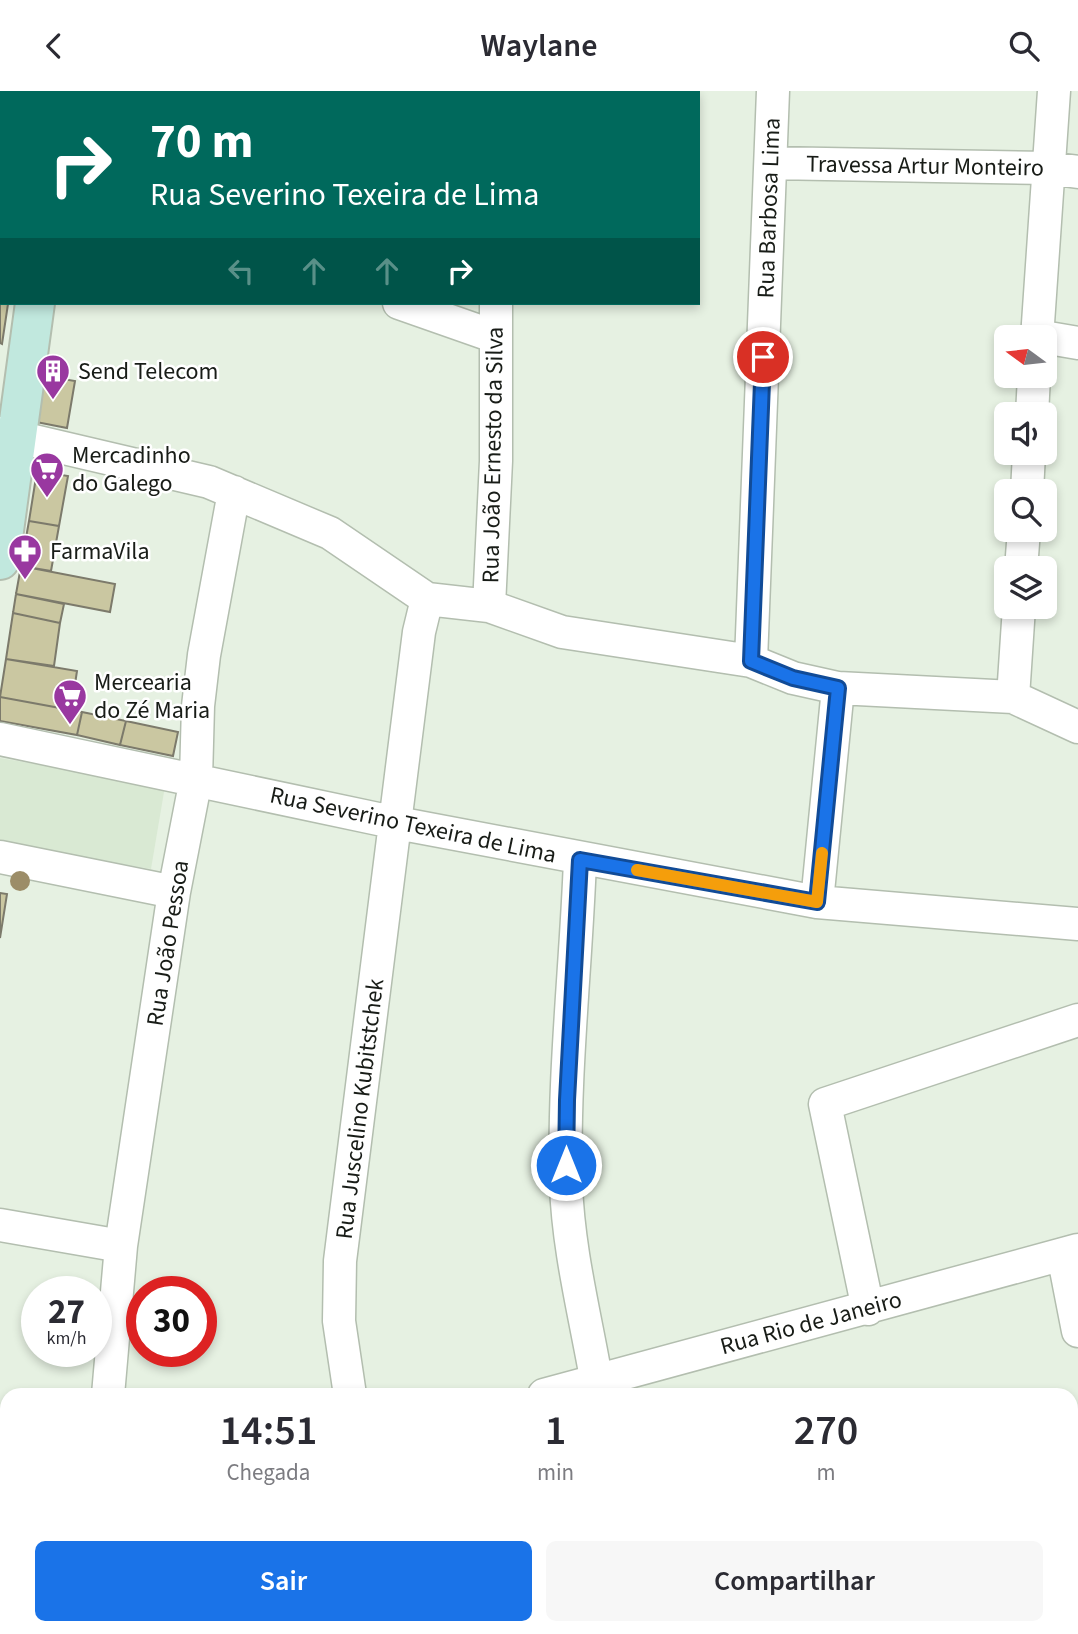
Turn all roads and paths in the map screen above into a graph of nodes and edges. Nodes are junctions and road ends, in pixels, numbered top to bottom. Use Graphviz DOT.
graph roads {
  1 [pos="773,91"];
  2 [pos="1054,91"];
  3 [pos="771,163"];
  4 [pos="1063,170"];
  5 [pos="35,305"];
  6 [pos="405,305"];
  7 [pos="496,305"];
  8 [pos="1039,325"];
  9 [pos="496,337"];
  10 [pos="1057,340"];
  11 [pos="1078,343"];
  12 [pos="9,436"];
  13 [pos="234,492"];
  14 [pos="0,559"];
  15 [pos="427,599"];
  16 [pos="489,607"];
  17 [pos="1018,619"];
  18 [pos="751,661"];
  19 [pos="838,688"];
  20 [pos="1013,697"];
  21 [pos="1078,727"];
  22 [pos="0,739"];
  23 [pos="196,779"];
  24 [pos="397,823"];
  25 [pos="0,857"];
  26 [pos="580,860"];
  27 [pos="174,892"];
  28 [pos="817,902"];
  29 [pos="1078,924"];
  30 [pos="1078,1020"];
  31 [pos="0,1225"];
  32 [pos="121,1246"];
  33 [pos="1070,1252"];
  34 [pos="868,1309"];
  35 [pos="1078,1331"];
  36 [pos="596,1378"];
  37 [pos="109,1388"];
  38 [pos="349,1388"];
  39 [pos="565,1388"];
  1 -- 3 [label="street, Rua Barbosa Lima"];
  2 -- 4 [label="street"];
  3 -- 4 [label="street, Travessa Artur Monteiro"];
  3 -- 18 [label="street, Rua Barbosa Lima"];
  4 -- 8 [label="street"];
  5 -- 12 [label="street"];
  6 -- 9 [label="street"];
  7 -- 9 [label="street, Rua João Ernesto da Silva"];
  9 -- 16 [label="street, Rua João Ernesto da Silva"];
  10 -- 11 [label="street"];
  12 -- 13 [label="street"];
  12 -- 14 [label="street"];
  13 -- 15 [label="street"];
  13 -- 23 [label="street, Rua João Pessoa"];
  15 -- 16 [label="street"];
  15 -- 24 [label="street"];
  16 -- 18 [label="street"];
  17 -- 20 [label="street"];
  18 -- 19 [label="street"];
  19 -- 20 [label="street"];
  19 -- 28 [label="street"];
  20 -- 21 [label="street"];
  22 -- 23 [label="street, Rua Severino Texeira de Lima"];
  23 -- 24 [label="street, Rua Severino Texeira de Lima"];
  23 -- 27 [label="street, Rua João Pessoa"];
  24 -- 26 [label="street, Rua Severino Texeira de Lima"];
  24 -- 38 [label="street, Rua Juscelino Kubitstchek"];
  25 -- 27 [label="street"];
  26 -- 28 [label="street, Rua Severino Texeira de Lima"];
  26 -- 36 [label="street"];
  27 -- 32 [label="street, Rua João Pessoa"];
  28 -- 29 [label="street, Rua Severino Texeira de Lima"];
  30 -- 34 [label="street"];
  31 -- 32 [label="street"];
  32 -- 37 [label="street, Rua João Pessoa"];
  33 -- 34 [label="street, Rua Rio de Janeiro"];
  33 -- 35 [label="street"];
  34 -- 36 [label="street, Rua Rio de Janeiro"];
  36 -- 39 [label="street, Rua Rio de Janeiro"];
}
